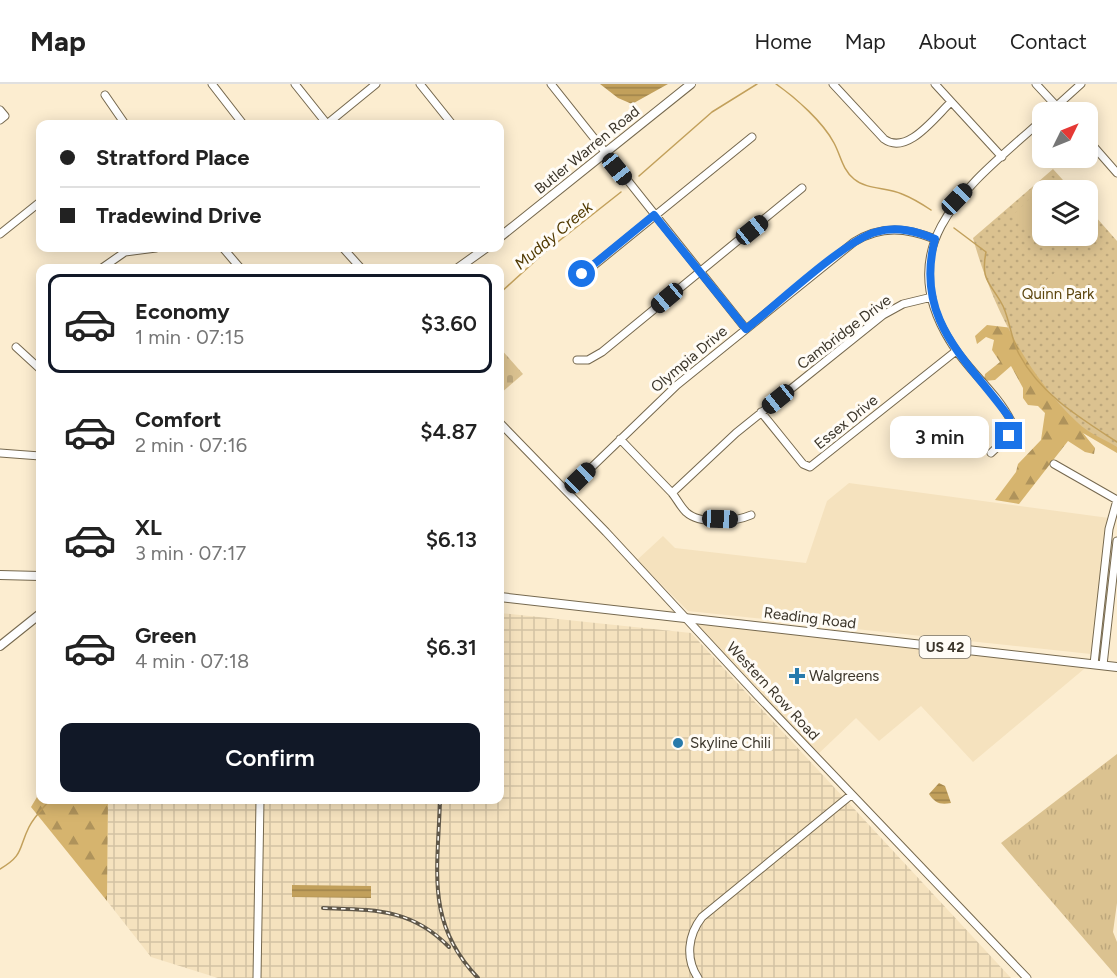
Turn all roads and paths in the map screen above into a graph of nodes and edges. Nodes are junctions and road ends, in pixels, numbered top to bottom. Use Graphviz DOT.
graph roads {
  1 [pos="212,84"];
  2 [pos="295,84"];
  3 [pos="376,84"];
  4 [pos="420,84"];
  5 [pos="551,84"];
  6 [pos="691,84"];
  7 [pos="833,84"];
  8 [pos="934,84"];
  9 [pos="1036,84"];
  10 [pos="1081,84"];
  11 [pos="105,95"];
  12 [pos="951,102"];
  13 [pos="1052,102"];
  14 [pos="1066,102"];
  15 [pos="122,120"];
  16 [pos="240,120"];
  17 [pos="324,120"];
  18 [pos="332,120"];
  19 [pos="449,120"];
  20 [pos="1032,129"];
  21 [pos="752,137"];
  22 [pos="1098,151"];
  23 [pos="605,153"];
  24 [pos="1002,157"];
  25 [pos="1117,173"];
  26 [pos="802,188"];
  27 [pos="36,205"];
  28 [pos="654,215"];
  29 [pos="0,234"];
  30 [pos="504,234"];
  31 [pos="935,239"];
  32 [pos="125,252"];
  33 [pos="226,252"];
  34 [pos="347,252"];
  35 [pos="480,252"];
  36 [pos="108,264"];
  37 [pos="237,264"];
  38 [pos="357,264"];
  39 [pos="464,264"];
  40 [pos="700,271"];
  41 [pos="582,274"];
  42 [pos="932,297"];
  43 [pos="746,329"];
  44 [pos="16,347"];
  45 [pos="956,351"];
  46 [pos="577,360"];
  47 [pos="36,365"];
  48 [pos="761,412"];
  49 [pos="504,427"];
  50 [pos="620,440"];
  51 [pos="0,453"];
  52 [pos="991,453"];
  53 [pos="36,456"];
  54 [pos="1054,464"];
  55 [pos="567,491"];
  56 [pos="672,493"];
  57 [pos="1117,500"];
  58 [pos="751,515"];
  59 [pos="1117,541"];
  60 [pos="0,575"];
  61 [pos="36,576"];
  62 [pos="504,597"];
  63 [pos="36,617"];
  64 [pos="685,617"];
  65 [pos="0,646"];
  66 [pos="1098,665"];
  67 [pos="1117,667"];
  68 [pos="851,795"];
  69 [pos="260,804"];
  70 [pos="257,978"];
  71 [pos="698,978"];
  72 [pos="1027,978"];
  1 -- 16 [label="street"];
  2 -- 17 [label="street"];
  3 -- 18 [label="street"];
  4 -- 19 [label="street"];
  5 -- 23 [label="street"];
  6 -- 23 [label="main road, Butler Warren Road"];
  7 -- 12 [label="street"];
  8 -- 12 [label="street"];
  9 -- 13 [label="street"];
  10 -- 14 [label="street"];
  11 -- 15 [label="street"];
  12 -- 24 [label="street"];
  20 -- 24 [label="street"];
  21 -- 28 [label="street"];
  22 -- 25 [label="street"];
  23 -- 28 [label="street"];
  23 -- 30 [label="main road, Butler Warren Road"];
  24 -- 31 [label="street"];
  26 -- 40 [label="street"];
  27 -- 29 [label="street"];
  28 -- 40 [label="street"];
  28 -- 41 [label="street"];
  31 -- 42 [label="street"];
  31 -- 43 [label="street, Olympia Drive"];
  32 -- 36 [label="street"];
  33 -- 37 [label="street"];
  34 -- 38 [label="street"];
  35 -- 39 [label="main road"];
  40 -- 43 [label="street"];
  40 -- 46 [label="street"];
  42 -- 45 [label="street"];
  42 -- 48 [label="street, Cambridge Drive"];
  43 -- 50 [label="street, Olympia Drive"];
  44 -- 47 [label="street"];
  45 -- 48 [label="street, Essex Drive"];
  45 -- 52 [label="street"];
  48 -- 56 [label="street, Cambridge Drive"];
  49 -- 55 [label="street, Western Row Road"];
  50 -- 55 [label="street, Olympia Drive"];
  50 -- 56 [label="street"];
  51 -- 53 [label="street"];
  54 -- 57 [label="street"];
  55 -- 64 [label="street, Western Row Road"];
  56 -- 58 [label="street"];
  57 -- 66 [label="street"];
  59 -- 66 [label="street"];
  60 -- 61 [label="main road"];
  62 -- 64 [label="main road, Reading Road / US 42"];
  63 -- 65 [label="main road"];
  64 -- 66 [label="main road, Reading Road / US 42"];
  64 -- 68 [label="street, Western Row Road"];
  66 -- 67 [label="main road, Reading Road / US 42"];
  68 -- 71 [label="street"];
  68 -- 72 [label="street, Western Row Road"];
  69 -- 70 [label="street"];
}
